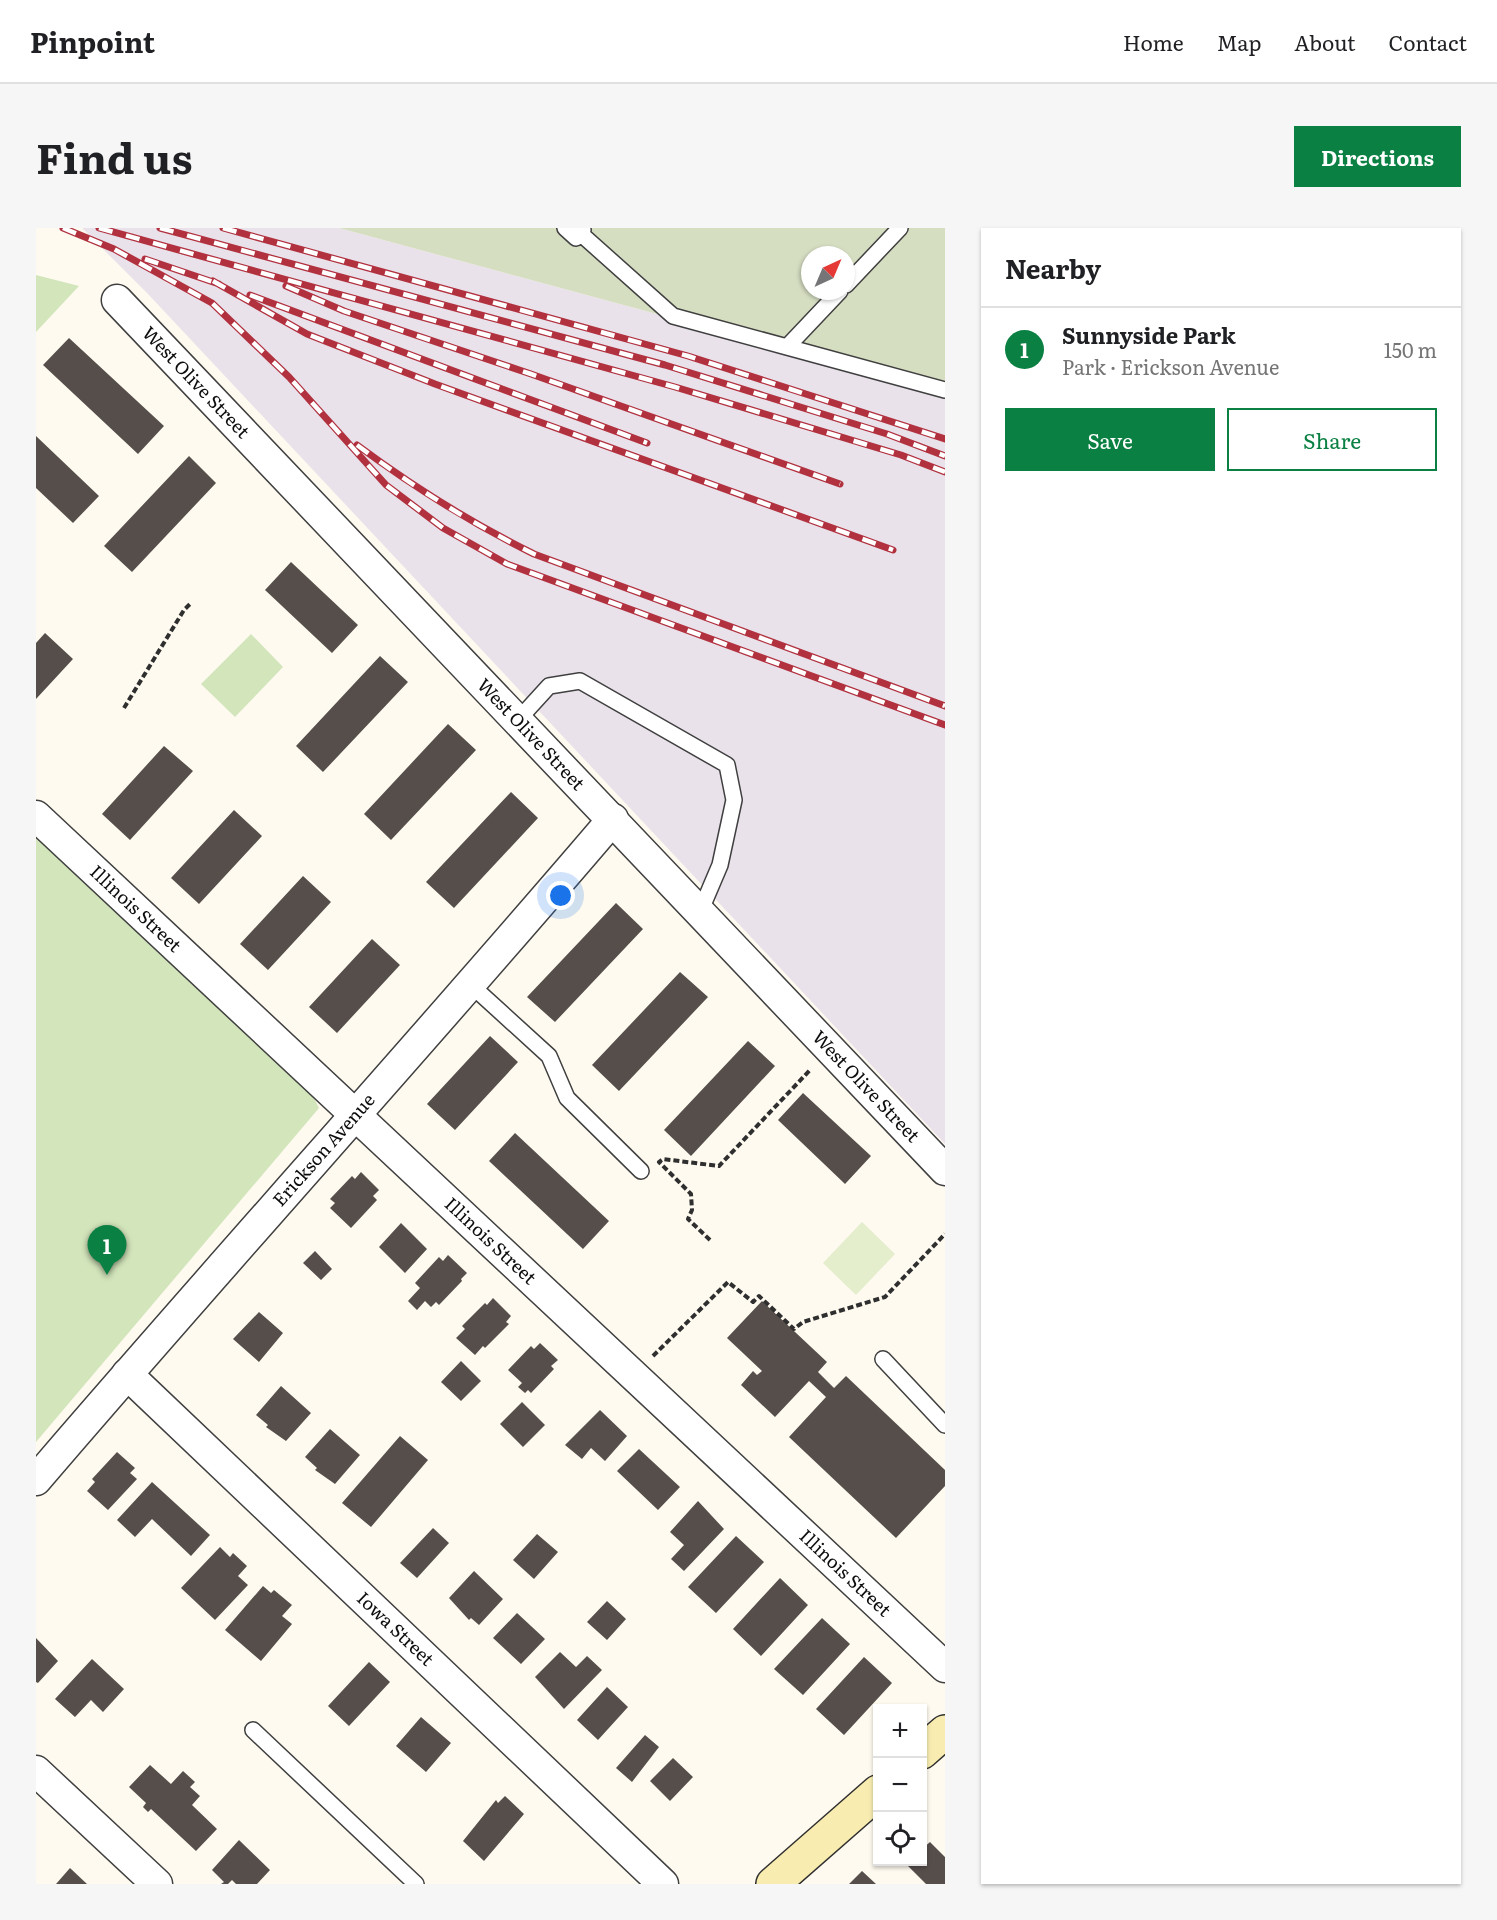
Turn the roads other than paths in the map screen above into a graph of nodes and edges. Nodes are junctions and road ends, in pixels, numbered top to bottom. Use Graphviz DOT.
graph roads {
  1 [pos="565,228"];
  2 [pos="900,228"];
  3 [pos="582,231"];
  4 [pos="855,276"];
  5 [pos="117,300"];
  6 [pos="831,300"];
  7 [pos="786,347"];
  8 [pos="945,390"];
  9 [pos="518,720"];
  10 [pos="36,816"];
  11 [pos="613,819"];
  12 [pos="700,912"];
  13 [pos="471,985"];
  14 [pos="354,1114"];
  15 [pos="945,1170"];
  16 [pos="641,1171"];
  17 [pos="882,1359"];
  18 [pos="127,1374"];
  19 [pos="945,1425"];
  20 [pos="36,1480"];
  21 [pos="945,1667"];
  22 [pos="253,1730"];
  23 [pos="945,1731"];
  24 [pos="927,1747"];
  25 [pos="36,1771"];
  26 [pos="873,1796"];
  27 [pos="157,1884"];
  28 [pos="416,1884"];
  29 [pos="663,1884"];
  30 [pos="773,1884"];
  1 -- 3 [label="lane"];
  2 -- 4 [label="lane"];
  3 -- 7 [label="lane"];
  5 -- 9 [label="street, West Olive Street"];
  6 -- 7 [label="lane"];
  7 -- 8 [label="lane"];
  9 -- 11 [label="street, West Olive Street"];
  9 -- 12 [label="lane"];
  10 -- 14 [label="street, Illinois Street"];
  11 -- 12 [label="street, West Olive Street"];
  11 -- 13 [label="street, Erickson Avenue"];
  12 -- 15 [label="street, West Olive Street"];
  13 -- 14 [label="street, Erickson Avenue"];
  13 -- 16 [label="lane"];
  14 -- 18 [label="street, Erickson Avenue"];
  14 -- 21 [label="street, Illinois Street"];
  17 -- 19 [label="lane"];
  18 -- 20 [label="street, Erickson Avenue"];
  18 -- 29 [label="street, Iowa Street"];
  22 -- 28 [label="lane"];
  23 -- 24 [label="street"];
  25 -- 27 [label="street"];
  26 -- 30 [label="street"];
}
